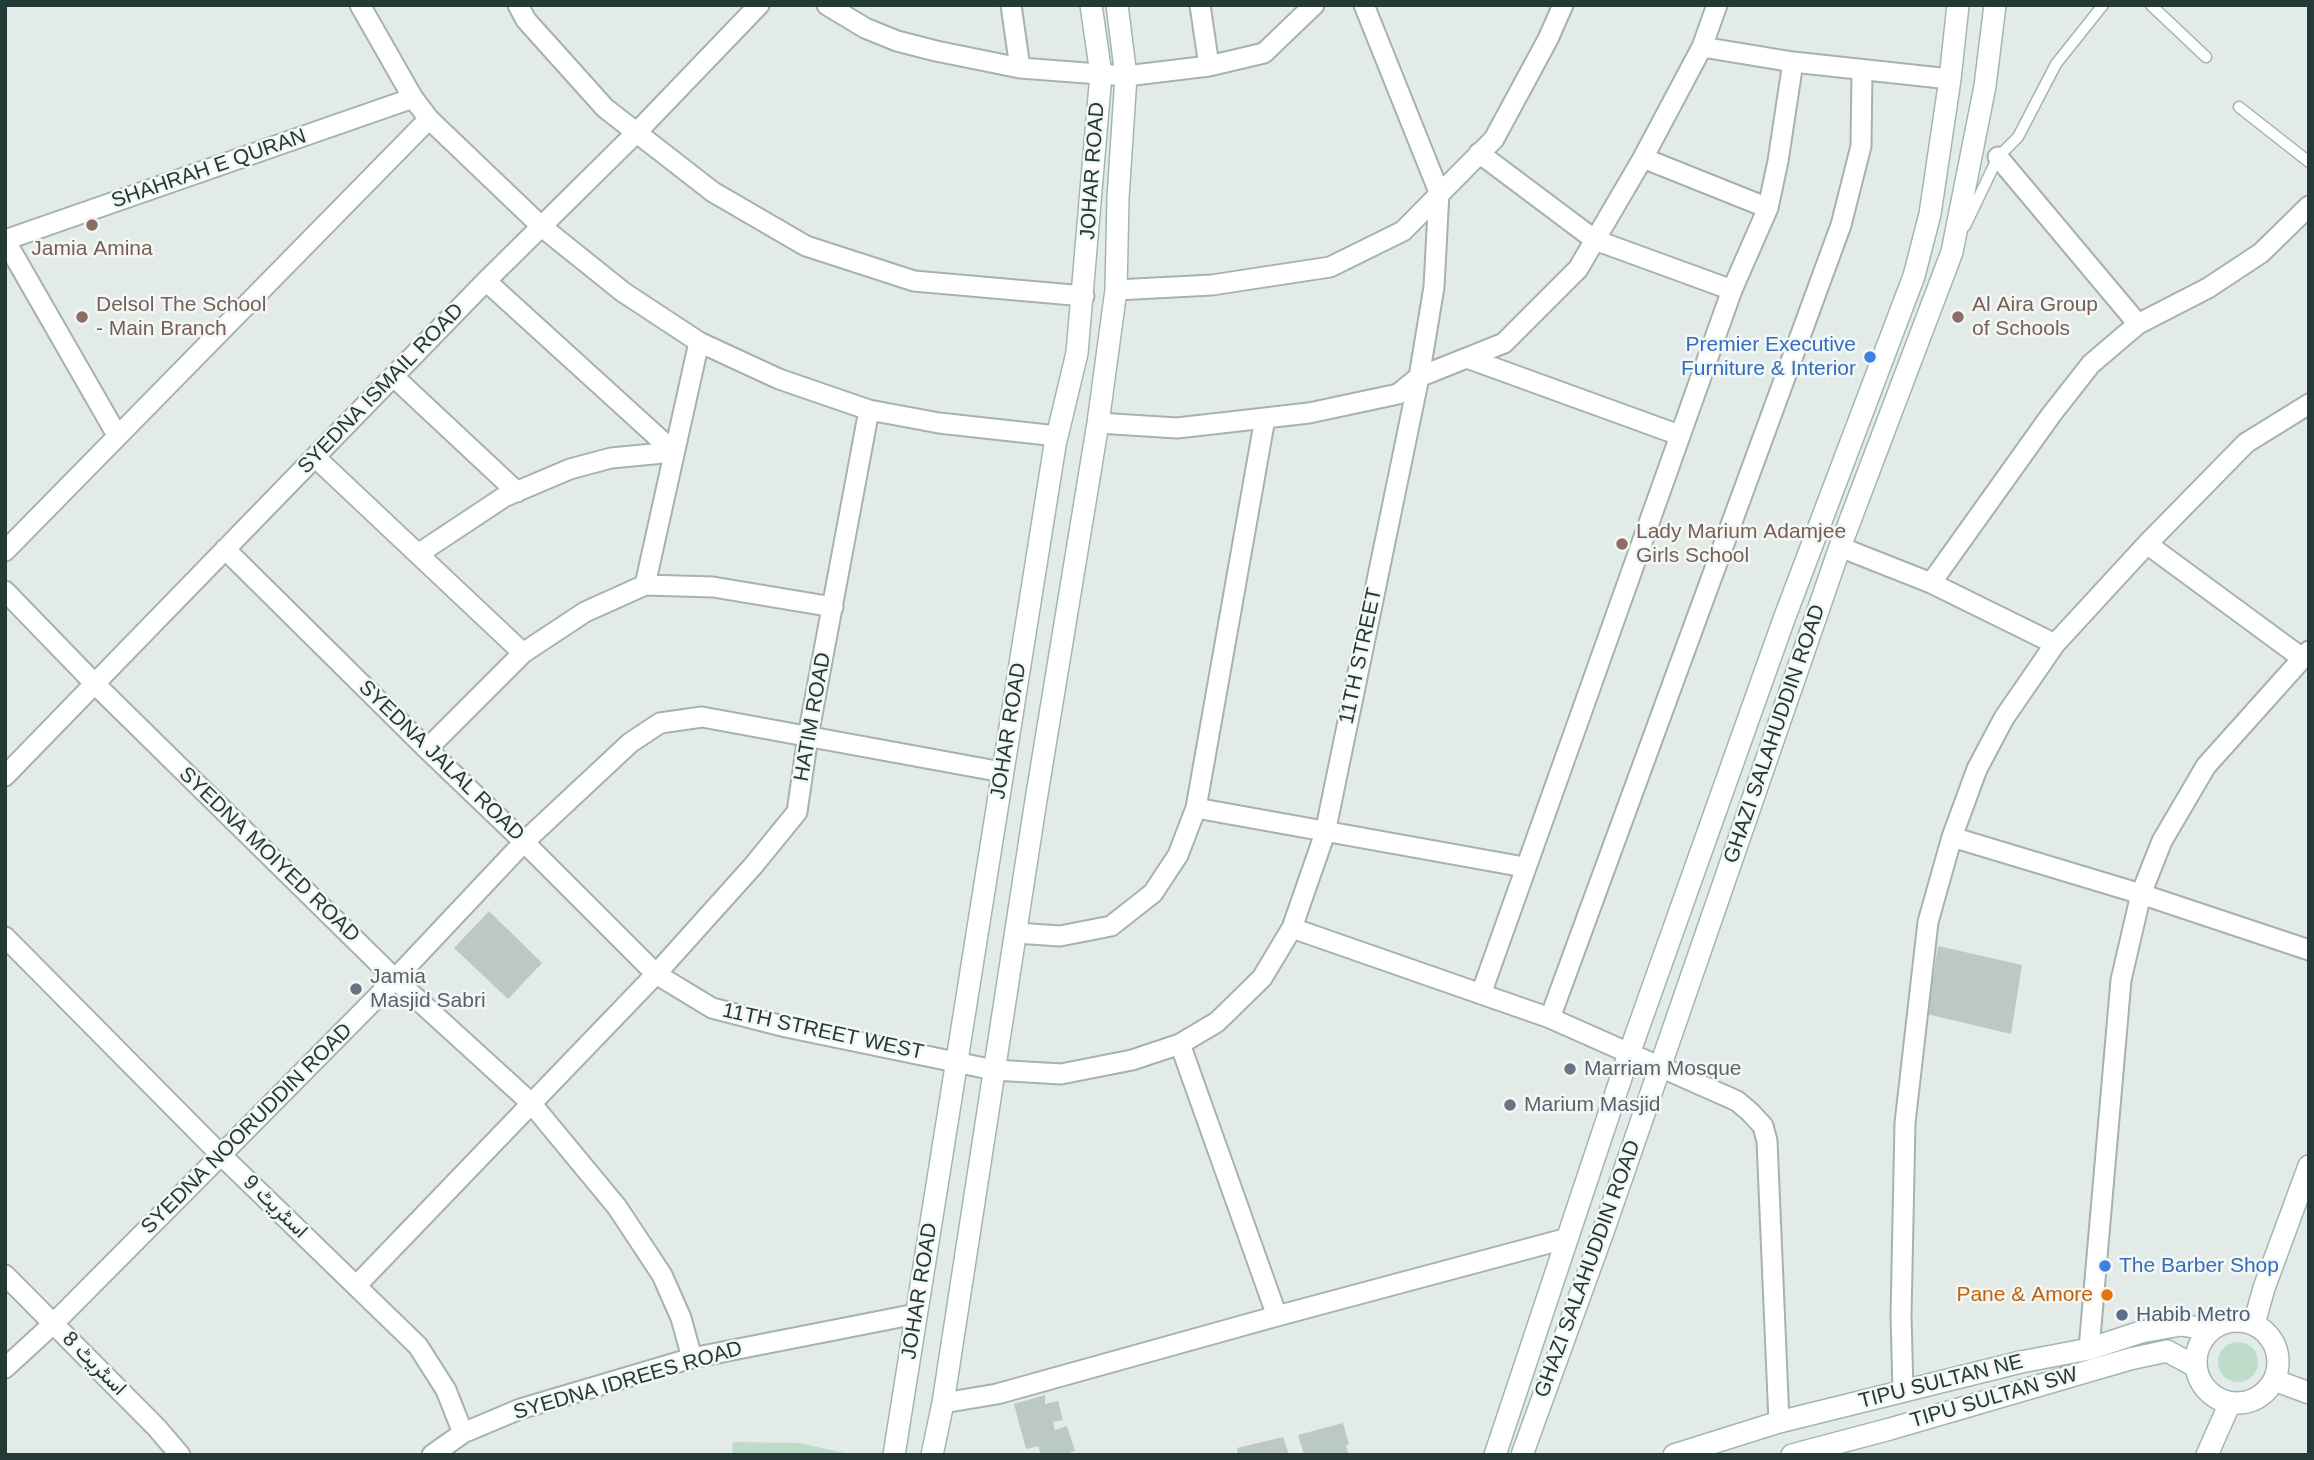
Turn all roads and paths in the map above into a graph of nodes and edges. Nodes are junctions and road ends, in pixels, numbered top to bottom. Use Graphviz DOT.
graph roads {
  1 [pos="518,5"];
  2 [pos="759,5"];
  3 [pos="827,5"];
  4 [pos="1011,5"];
  5 [pos="1091,5"];
  6 [pos="1117,5"];
  7 [pos="1200,5"];
  8 [pos="1314,5"];
  9 [pos="1364,5"];
  10 [pos="1563,5"];
  11 [pos="1717,5"];
  12 [pos="1958,5"];
  13 [pos="1995,5"];
  14 [pos="2103,5"];
  15 [pos="2151,5"];
  16 [pos="362,6"];
  17 [pos="1954,42"];
  18 [pos="1990,43"];
  19 [pos="1702,47"];
  20 [pos="2206,57"];
  21 [pos="1793,62"];
  22 [pos="1209,66"];
  23 [pos="1020,68"];
  24 [pos="1863,71"];
  25 [pos="1101,74"];
  26 [pos="1126,76"];
  27 [pos="1950,79"];
  28 [pos="413,98"];
  29 [pos="2239,107"];
  30 [pos="429,119"];
  31 [pos="637,132"];
  32 [pos="1479,153"];
  33 [pos="1998,157"];
  34 [pos="1643,158"];
  35 [pos="2309,162"];
  36 [pos="1439,192"];
  37 [pos="2309,206"];
  38 [pos="1768,208"];
  39 [pos="542,227"];
  40 [pos="5,240"];
  41 [pos="1595,240"];
  42 [pos="1952,252"];
  43 [pos="486,281"];
  44 [pos="1116,290"];
  45 [pos="1732,290"];
  46 [pos="1084,296"];
  47 [pos="2138,324"];
  48 [pos="699,342"];
  49 [pos="1467,358"];
  50 [pos="394,377"];
  51 [pos="1419,377"];
  52 [pos="2309,404"];
  53 [pos="869,410"];
  54 [pos="1265,418"];
  55 [pos="1098,423"];
  56 [pos="117,435"];
  57 [pos="1679,435"];
  58 [pos="1056,441"];
  59 [pos="1093,449"];
  60 [pos="674,452"];
  61 [pos="315,457"];
  62 [pos="517,492"];
  63 [pos="8,540"];
  64 [pos="2147,544"];
  65 [pos="1840,547"];
  66 [pos="225,549"];
  67 [pos="418,554"];
  68 [pos="1931,583"];
  69 [pos="645,585"];
  70 [pos="5,591"];
  71 [pos="833,607"];
  72 [pos="2055,644"];
  73 [pos="523,653"];
  74 [pos="2305,654"];
  75 [pos="96,685"];
  76 [pos="808,736"];
  77 [pos="427,749"];
  78 [pos="1002,772"];
  79 [pos="5,776"];
  80 [pos="998,795"];
  81 [pos="1036,800"];
  82 [pos="1196,808"];
  83 [pos="1325,833"];
  84 [pos="1952,837"];
  85 [pos="524,842"];
  86 [pos="1524,867"];
  87 [pos="2141,894"];
  88 [pos="1292,928"];
  89 [pos="1016,933"];
  90 [pos="5,937"];
  91 [pos="2309,950"];
  92 [pos="656,974"];
  93 [pos="395,979"];
  94 [pos="1480,993"];
  95 [pos="1550,1018"];
  96 [pos="1180,1044"];
  97 [pos="1629,1054"];
  98 [pos="958,1061"];
  99 [pos="1659,1069"];
  100 [pos="994,1070"];
  101 [pos="531,1103"];
  102 [pos="221,1155"];
  103 [pos="2309,1166"];
  104 [pos="1568,1238"];
  105 [pos="5,1275"];
  106 [pos="356,1286"];
  107 [pos="916,1314"];
  108 [pos="1277,1316"];
  109 [pos="53,1324"];
  110 [pos="2254,1324"];
  111 [pos="2211,1330"];
  112 [pos="2090,1349"];
  113 [pos="692,1358"];
  114 [pos="2195,1366"];
  115 [pos="5,1368"];
  116 [pos="2274,1380"];
  117 [pos="1903,1391"];
  118 [pos="2309,1393"];
  119 [pos="2230,1402"];
  120 [pos="943,1403"];
  121 [pos="1779,1422"];
  122 [pos="463,1433"];
  123 [pos="180,1455"];
  124 [pos="432,1455"];
  125 [pos="894,1455"];
  126 [pos="932,1455"];
  127 [pos="1495,1455"];
  128 [pos="1522,1455"];
  129 [pos="1674,1455"];
  130 [pos="1792,1455"];
  131 [pos="2207,1455"];
  1 -- 31 [label="street"];
  2 -- 31 [label="street, SYEDNA ISMAIL ROAD"];
  3 -- 23 [label="street"];
  4 -- 23 [label="street"];
  5 -- 25 [label="street, JOHAR ROAD"];
  6 -- 26 [label="street, JOHAR ROAD"];
  7 -- 22 [label="street"];
  8 -- 22 [label="street"];
  9 -- 36 [label="street, 11TH STREET"];
  10 -- 32 [label="street"];
  11 -- 19 [label="street"];
  12 -- 17 [label="street, GHAZI SALAHUDDIN ROAD"];
  13 -- 18 [label="street, GHAZI SALAHUDDIN ROAD"];
  14 -- 33 [label="lane"];
  15 -- 20 [label="lane"];
  16 -- 28 [label="street"];
  17 -- 18 [label="street"];
  17 -- 27 [label="street, GHAZI SALAHUDDIN ROAD"];
  18 -- 42 [label="street, GHAZI SALAHUDDIN ROAD"];
  19 -- 21 [label="street"];
  19 -- 34 [label="street"];
  21 -- 24 [label="street"];
  21 -- 38 [label="street"];
  22 -- 26 [label="street"];
  23 -- 25 [label="street"];
  24 -- 27 [label="street"];
  24 -- 95 [label="street"];
  25 -- 26 [label="street"];
  25 -- 46 [label="street, JOHAR ROAD"];
  26 -- 44 [label="street, JOHAR ROAD"];
  27 -- 97 [label="street, GHAZI SALAHUDDIN ROAD"];
  28 -- 30 [label="street"];
  28 -- 40 [label="street, SHAHRAH E QURAN"];
  29 -- 35 [label="lane"];
  30 -- 39 [label="street"];
  30 -- 56 [label="street"];
  31 -- 39 [label="street, SYEDNA ISMAIL ROAD"];
  31 -- 46 [label="street"];
  32 -- 36 [label="street"];
  32 -- 41 [label="street"];
  33 -- 42 [label="lane"];
  33 -- 47 [label="street"];
  34 -- 38 [label="street"];
  34 -- 41 [label="street"];
  36 -- 44 [label="street"];
  36 -- 51 [label="street, 11TH STREET"];
  37 -- 47 [label="street"];
  38 -- 45 [label="street"];
  39 -- 43 [label="street, SYEDNA ISMAIL ROAD"];
  39 -- 48 [label="street"];
  40 -- 56 [label="street"];
  41 -- 45 [label="street"];
  41 -- 49 [label="street"];
  42 -- 65 [label="street, GHAZI SALAHUDDIN ROAD"];
  43 -- 50 [label="street, SYEDNA ISMAIL ROAD"];
  43 -- 60 [label="street"];
  44 -- 55 [label="street, JOHAR ROAD"];
  45 -- 57 [label="street"];
  46 -- 58 [label="street, JOHAR ROAD"];
  47 -- 68 [label="street"];
  48 -- 53 [label="street"];
  48 -- 60 [label="street"];
  49 -- 51 [label="street"];
  49 -- 57 [label="street"];
  50 -- 61 [label="street, SYEDNA ISMAIL ROAD"];
  50 -- 62 [label="street"];
  51 -- 54 [label="street"];
  51 -- 83 [label="street, 11TH STREET"];
  52 -- 64 [label="street"];
  53 -- 58 [label="street"];
  53 -- 71 [label="street, HATIM ROAD"];
  54 -- 55 [label="street"];
  54 -- 82 [label="street"];
  55 -- 59 [label="street, JOHAR ROAD"];
  56 -- 63 [label="street"];
  57 -- 86 [label="street"];
  58 -- 59 [label="street"];
  58 -- 78 [label="street, JOHAR ROAD"];
  59 -- 81 [label="street, JOHAR ROAD"];
  60 -- 62 [label="street"];
  60 -- 69 [label="street"];
  61 -- 66 [label="street, SYEDNA ISMAIL ROAD"];
  61 -- 67 [label="street"];
  62 -- 67 [label="street"];
  64 -- 72 [label="street"];
  64 -- 74 [label="street"];
  65 -- 68 [label="street"];
  65 -- 99 [label="street, GHAZI SALAHUDDIN ROAD"];
  66 -- 75 [label="street, SYEDNA ISMAIL ROAD"];
  66 -- 77 [label="street, SYEDNA JALAL ROAD"];
  67 -- 73 [label="street"];
  68 -- 72 [label="street"];
  69 -- 71 [label="street"];
  69 -- 73 [label="street"];
  70 -- 75 [label="street, SYEDNA MOIYED ROAD"];
  71 -- 76 [label="street, HATIM ROAD"];
  72 -- 84 [label="street"];
  73 -- 77 [label="street"];
  74 -- 87 [label="street"];
  75 -- 79 [label="street, SYEDNA ISMAIL ROAD"];
  75 -- 93 [label="street, SYEDNA MOIYED ROAD"];
  76 -- 78 [label="street, SYEDNA NOORUDDIN ROAD"];
  76 -- 85 [label="street, SYEDNA NOORUDDIN ROAD"];
  76 -- 92 [label="street, HATIM ROAD"];
  77 -- 85 [label="street, SYEDNA JALAL ROAD"];
  78 -- 80 [label="street, JOHAR ROAD"];
  80 -- 81 [label="street"];
  80 -- 98 [label="street, JOHAR ROAD"];
  81 -- 89 [label="street, JOHAR ROAD"];
  82 -- 83 [label="street"];
  82 -- 89 [label="street"];
  83 -- 86 [label="street"];
  83 -- 88 [label="street, 11TH STREET"];
  84 -- 87 [label="street"];
  84 -- 117 [label="street"];
  85 -- 92 [label="street, SYEDNA JALAL ROAD"];
  85 -- 93 [label="street, SYEDNA NOORUDDIN ROAD"];
  86 -- 94 [label="street"];
  87 -- 91 [label="street"];
  87 -- 112 [label="street"];
  88 -- 94 [label="street"];
  88 -- 96 [label="street, 11TH STREET"];
  89 -- 100 [label="street, JOHAR ROAD"];
  90 -- 102 [label="street, اسٹریٹ 9"];
  92 -- 98 [label="street, 11TH STREET WEST"];
  92 -- 101 [label="street, HATIM ROAD"];
  93 -- 101 [label="street, SYEDNA MOIYED ROAD"];
  93 -- 102 [label="street, SYEDNA NOORUDDIN ROAD"];
  94 -- 95 [label="street"];
  95 -- 97 [label="street"];
  96 -- 100 [label="street, 11TH STREET"];
  96 -- 108 [label="street"];
  97 -- 99 [label="street"];
  97 -- 104 [label="street, GHAZI SALAHUDDIN ROAD"];
  98 -- 100 [label="street, 11TH STREET"];
  98 -- 107 [label="street, JOHAR ROAD"];
  99 -- 121 [label="street"];
  99 -- 128 [label="street, GHAZI SALAHUDDIN ROAD"];
  100 -- 120 [label="street, JOHAR ROAD"];
  101 -- 106 [label="street, HATIM ROAD"];
  101 -- 113 [label="street, SYEDNA MOIYED ROAD"];
  102 -- 106 [label="street, اسٹریٹ 9"];
  102 -- 109 [label="street, SYEDNA NOORUDDIN ROAD"];
  103 -- 110 [label="street"];
  104 -- 108 [label="street"];
  104 -- 127 [label="street, GHAZI SALAHUDDIN ROAD"];
  105 -- 109 [label="street, اسٹریٹ 8"];
  106 -- 122 [label="street, اسٹریٹ 9"];
  107 -- 113 [label="street, SYEDNA IDREES ROAD"];
  107 -- 125 [label="street, JOHAR ROAD"];
  108 -- 120 [label="street"];
  109 -- 115 [label="street, SYEDNA NOORUDDIN ROAD"];
  109 -- 123 [label="street, اسٹریٹ 8"];
  110 -- 111 [label="street, TIPU SULTAN NE"];
  110 -- 116 [label="street"];
  111 -- 112 [label="street, TIPU SULTAN NE"];
  111 -- 114 [label="street"];
  112 -- 117 [label="street, TIPU SULTAN NE"];
  113 -- 122 [label="street, SYEDNA IDREES ROAD"];
  114 -- 119 [label="street"];
  114 -- 130 [label="street, TIPU SULTAN SW"];
  116 -- 118 [label="street"];
  116 -- 119 [label="street"];
  117 -- 121 [label="street, TIPU SULTAN NE"];
  119 -- 131 [label="street"];
  120 -- 126 [label="street, JOHAR ROAD"];
  121 -- 129 [label="street, TIPU SULTAN NE"];
  122 -- 124 [label="street, SYEDNA IDREES ROAD"];
}
